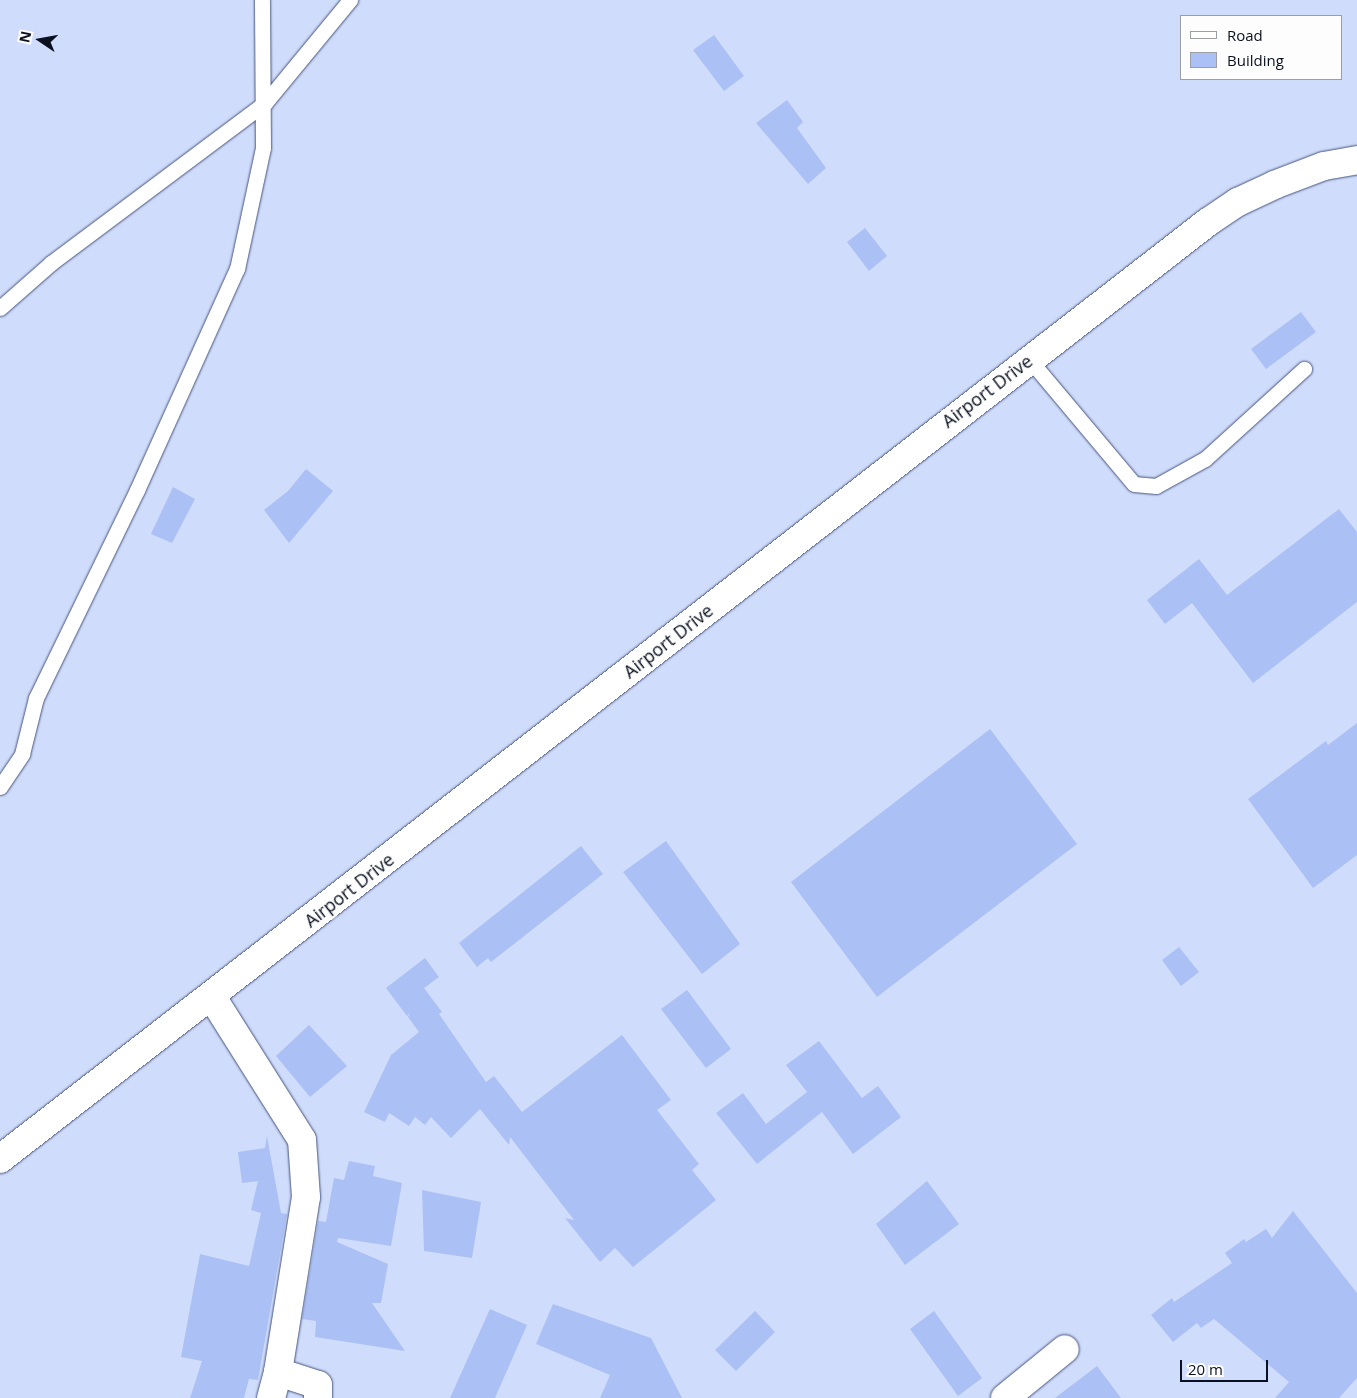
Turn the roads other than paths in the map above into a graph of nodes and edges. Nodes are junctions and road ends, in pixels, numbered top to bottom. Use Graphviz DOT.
graph roads {
  1 [pos="262,0"];
  2 [pos="350,0"];
  3 [pos="265,103"];
  4 [pos="1357,160"];
  5 [pos="0,308"];
  6 [pos="1029,359"];
  7 [pos="1304,369"];
  8 [pos="0,787"];
  9 [pos="212,997"];
  10 [pos="0,1159"];
  11 [pos="1065,1349"];
  12 [pos="278,1372"];
  13 [pos="270,1398"];
  14 [pos="318,1398"];
  15 [pos="1005,1398"];
  1 -- 3 [label="lane"];
  2 -- 3 [label="lane"];
  3 -- 5 [label="lane"];
  3 -- 8 [label="lane"];
  4 -- 6 [label="main road, Airport Drive"];
  6 -- 7 [label="lane"];
  6 -- 9 [label="main road, Airport Drive"];
  9 -- 10 [label="main road, Airport Drive"];
  9 -- 12 [label="main road"];
  11 -- 15 [label="main road"];
  12 -- 13 [label="main road"];
  12 -- 14 [label="main road"];
}
